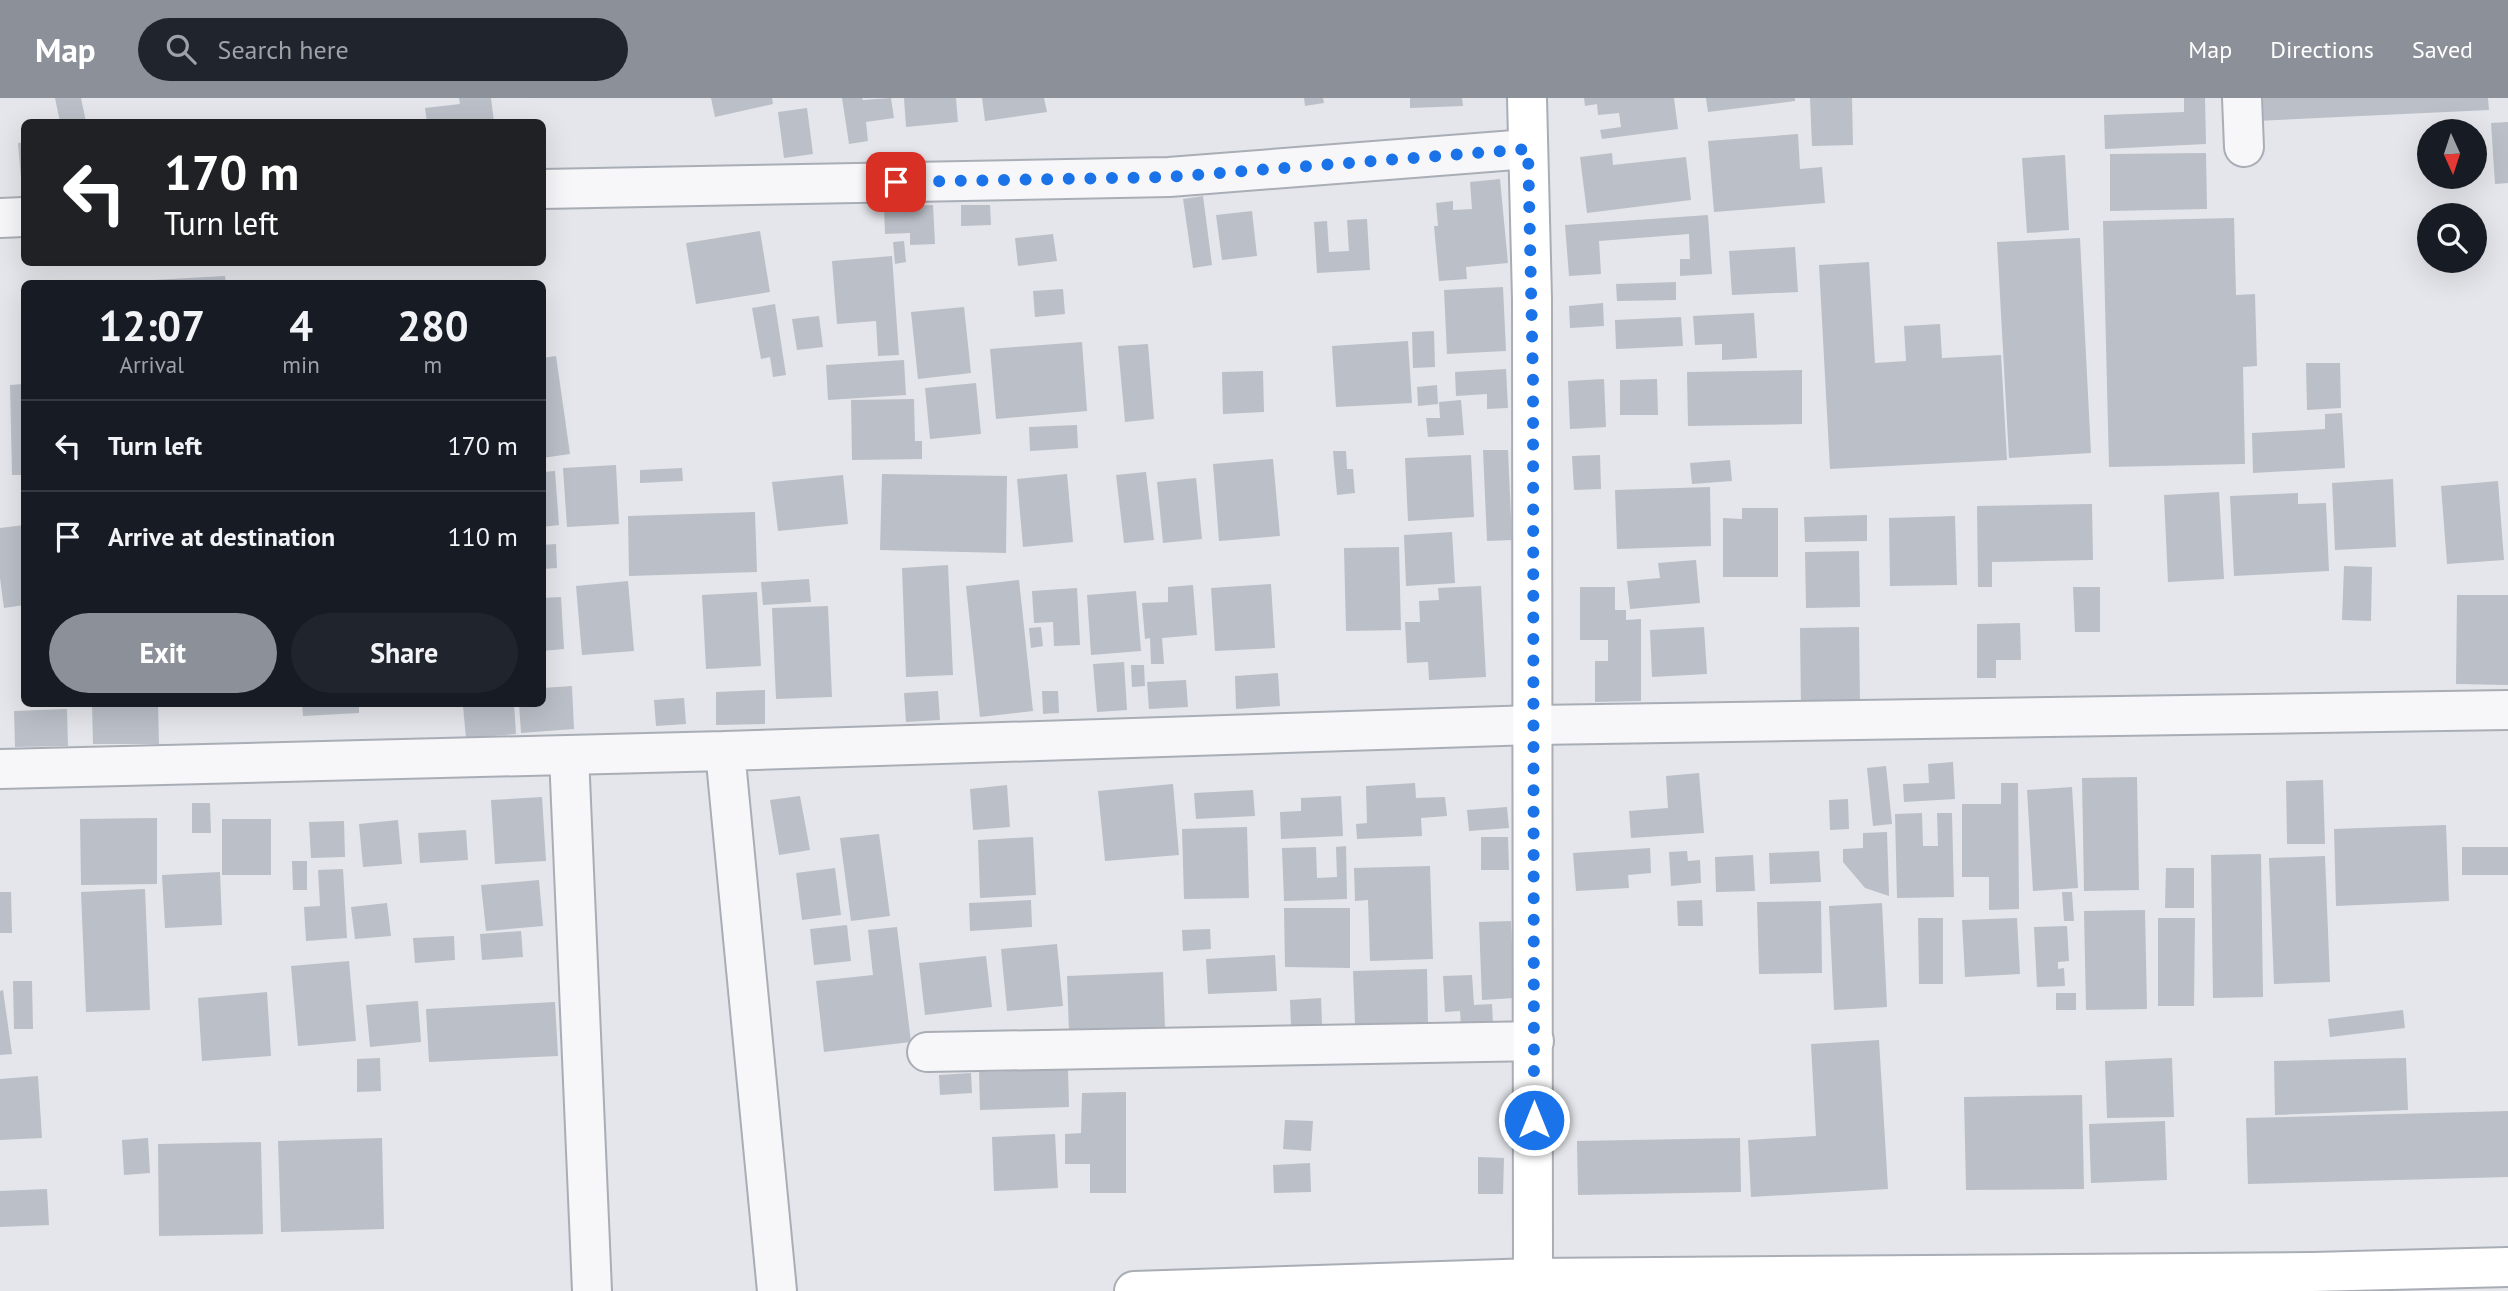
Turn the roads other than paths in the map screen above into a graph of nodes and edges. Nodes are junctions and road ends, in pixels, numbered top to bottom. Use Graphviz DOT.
graph roads {
  1 [pos="1527,98"];
  2 [pos="2242,98"];
  3 [pos="2244,147"];
  4 [pos="1528,149"];
  5 [pos="546,189"];
  6 [pos="21,217"];
  7 [pos="0,218"];
  8 [pos="2508,710"];
  9 [pos="1535,725"];
  10 [pos="725,751"];
  11 [pos="569,755"];
  12 [pos="0,769"];
  13 [pos="1534,1041"];
  14 [pos="928,1052"];
  15 [pos="2508,1267"];
  16 [pos="1533,1278"];
  17 [pos="592,1291"];
  18 [pos="777,1291"];
  19 [pos="1133,1291"];
  1 -- 4 [label="main road"];
  2 -- 3 [label="street"];
  4 -- 5 [label="street"];
  4 -- 9 [label="main road"];
  6 -- 7 [label="street"];
  8 -- 9 [label="street"];
  9 -- 10 [label="street"];
  9 -- 13 [label="main road"];
  10 -- 11 [label="street"];
  10 -- 18 [label="street"];
  11 -- 12 [label="street"];
  11 -- 17 [label="street"];
  13 -- 14 [label="street"];
  13 -- 16 [label="main road"];
  15 -- 16 [label="main road"];
  16 -- 19 [label="main road"];
}
